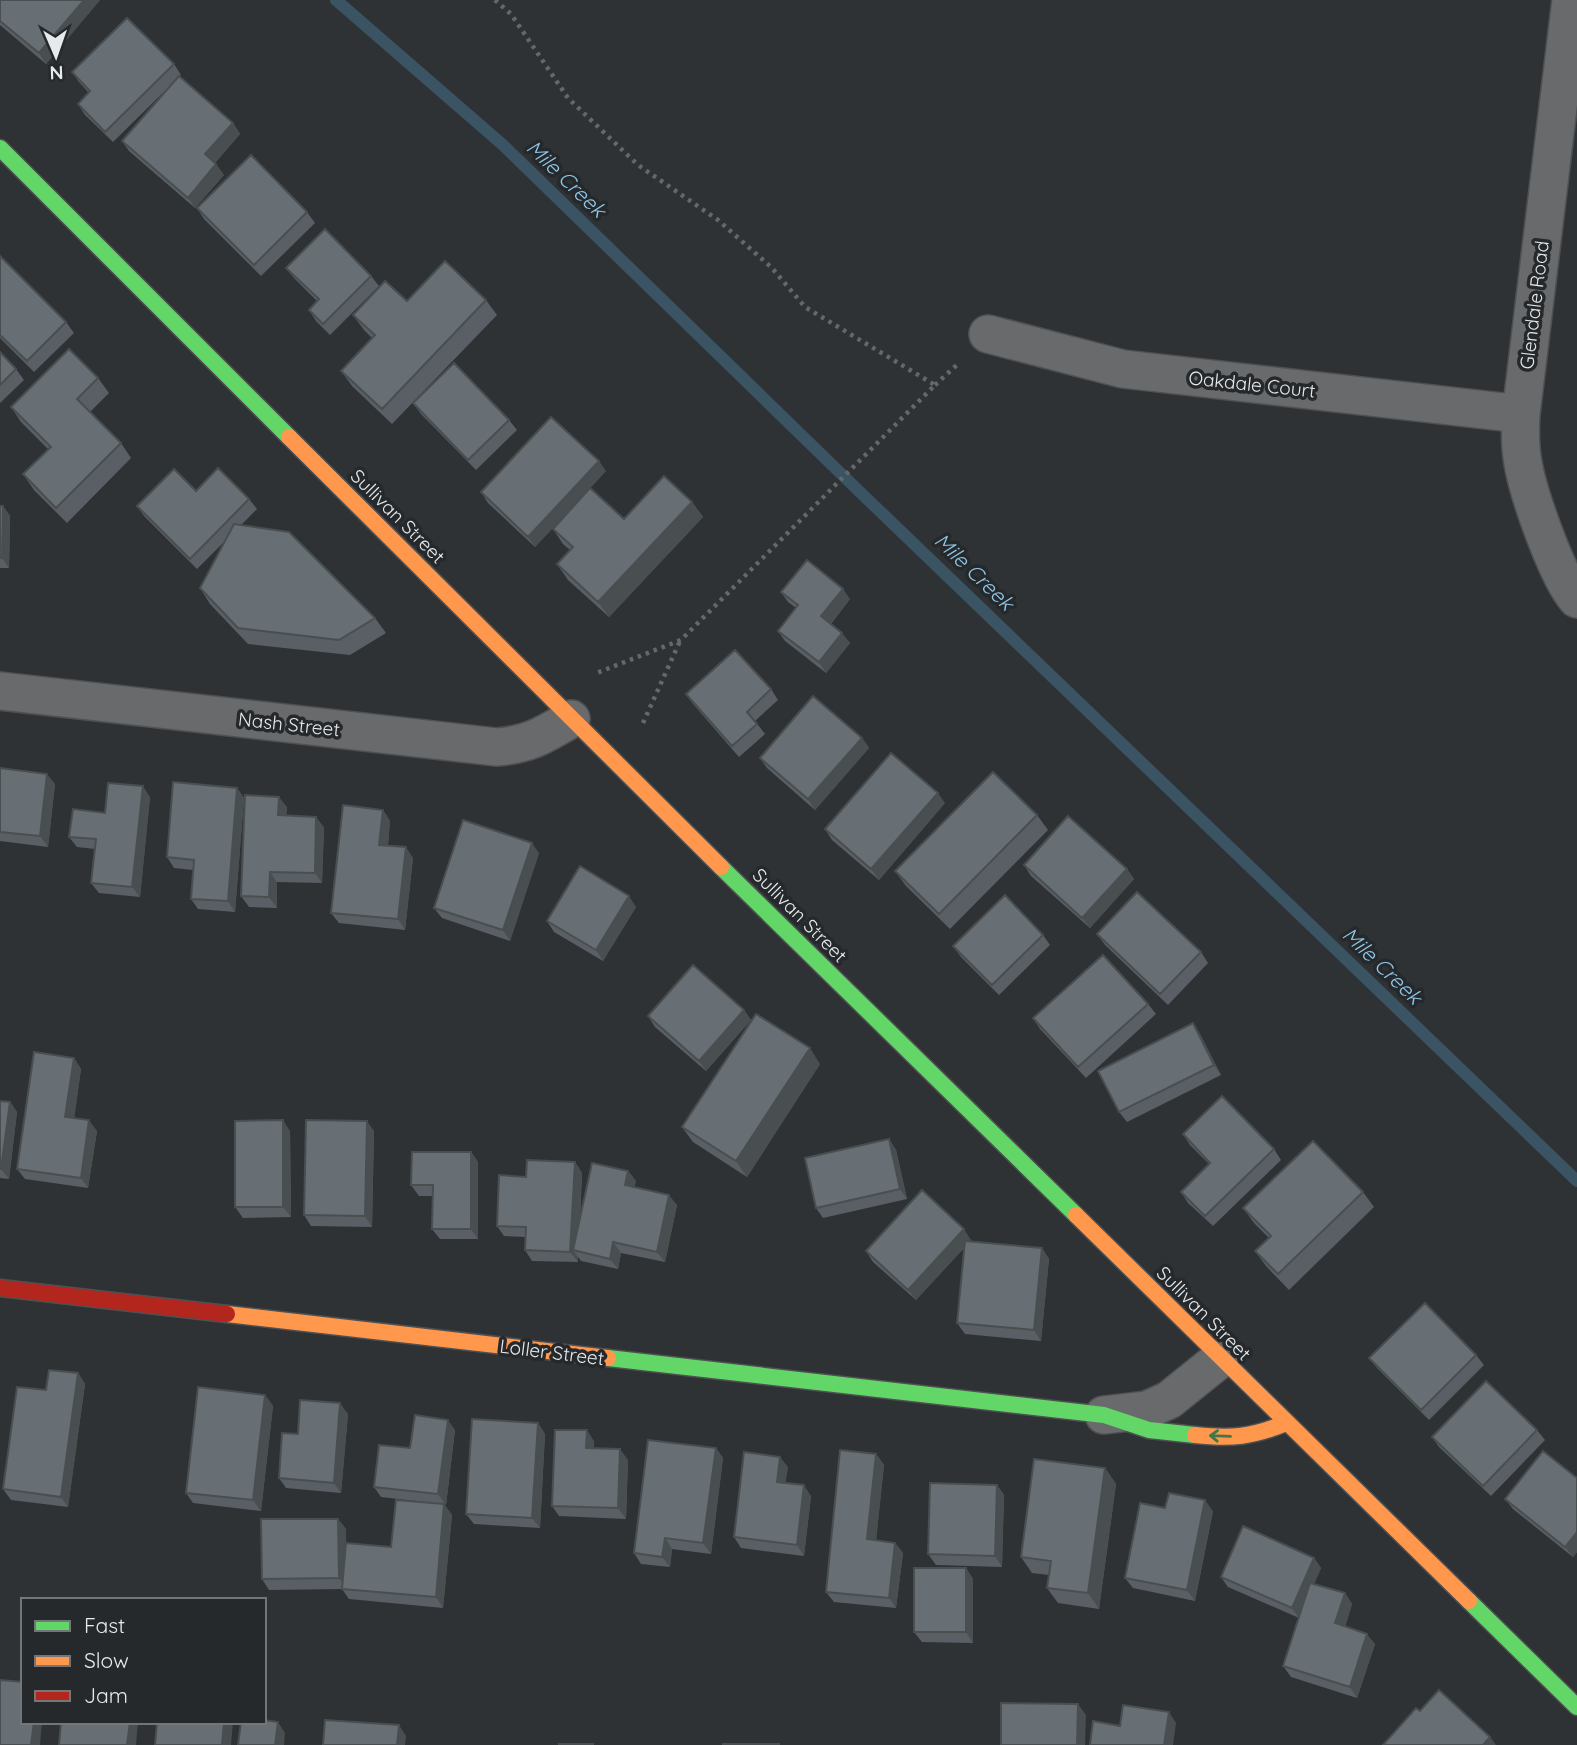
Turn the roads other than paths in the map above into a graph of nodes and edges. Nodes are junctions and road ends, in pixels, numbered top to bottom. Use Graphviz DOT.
graph roads {
  1 [pos="1571,0"];
  2 [pos="0,148"];
  3 [pos="988,334"];
  4 [pos="1521,414"];
  5 [pos="1577,599"];
  6 [pos="0,691"];
  7 [pos="571,719"];
  8 [pos="0,1288"];
  9 [pos="1220,1359"];
  10 [pos="1104,1415"];
  11 [pos="1286,1423"];
  12 [pos="1577,1707"];
  1 -- 4 [label="street, Glendale Road"];
  2 -- 7 [label="street, Sullivan Street"];
  3 -- 4 [label="street, Oakdale Court"];
  4 -- 5 [label="street, Glendale Road"];
  6 -- 7 [label="street, Nash Street"];
  7 -- 9 [label="street, Sullivan Street"];
  8 -- 10 [label="street, Loller Street"];
  9 -- 10 [label="street, Loller Street"];
  9 -- 11 [label="street, Sullivan Street"];
  11 -- 10 [label="street, Loller Street, one-way"];
  11 -- 12 [label="street, Sullivan Street"];
}
